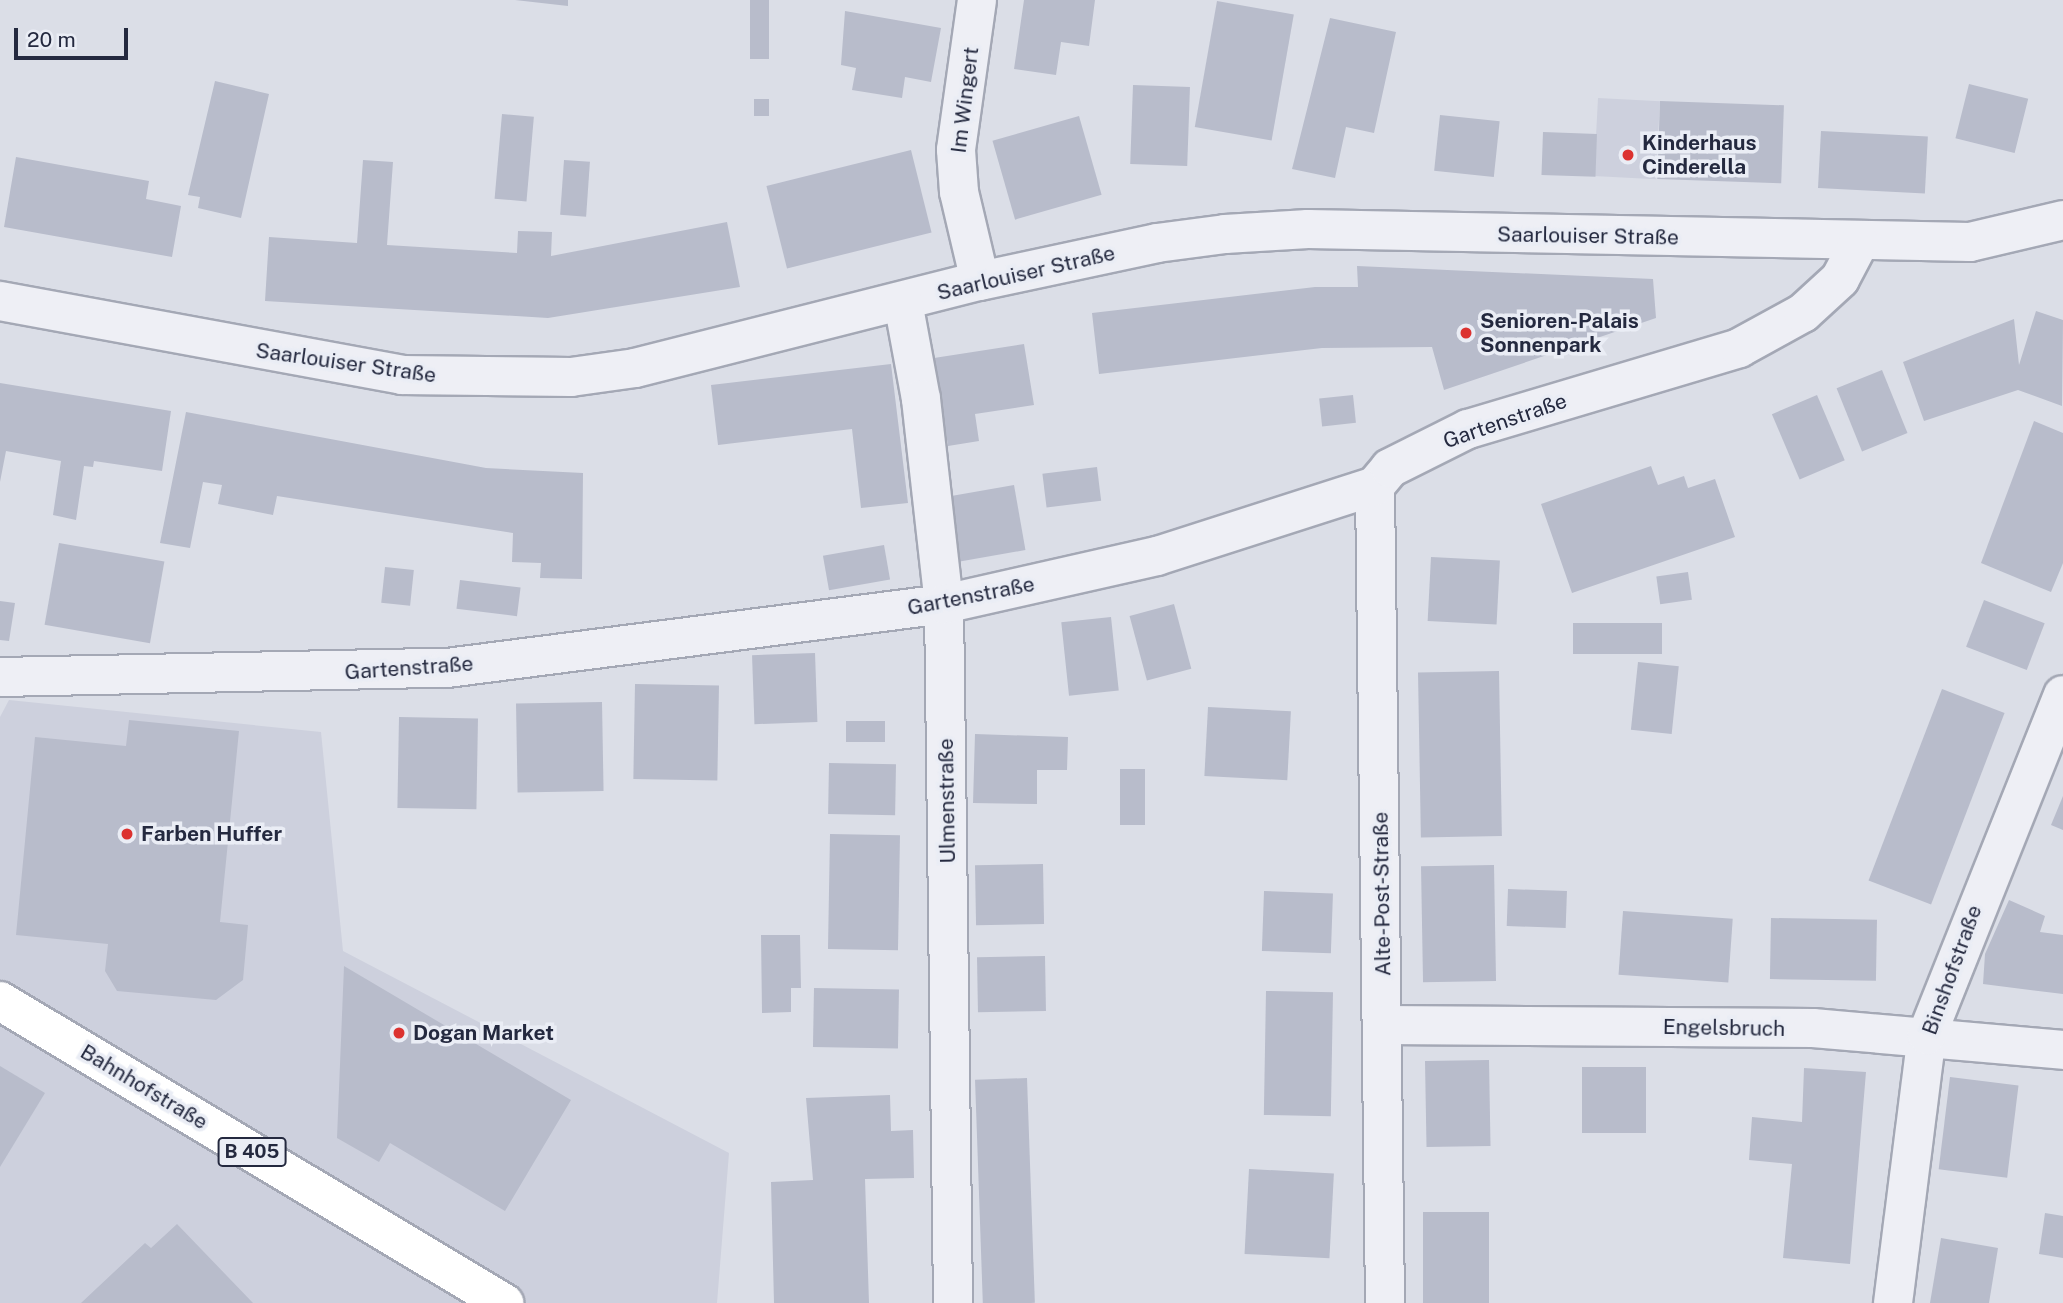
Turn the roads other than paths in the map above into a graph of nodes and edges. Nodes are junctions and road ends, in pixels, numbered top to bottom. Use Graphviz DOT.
graph roads {
  1 [pos="977,0"];
  2 [pos="2063,220"];
  3 [pos="1859,243"];
  4 [pos="980,281"];
  5 [pos="0,301"];
  6 [pos="904,302"];
  7 [pos="1375,486"];
  8 [pos="944,604"];
  9 [pos="0,677"];
  10 [pos="2063,695"];
  11 [pos="0,1001"];
  12 [pos="1384,1025"];
  13 [pos="1927,1035"];
  14 [pos="2063,1050"];
  15 [pos="504,1303"];
  16 [pos="953,1303"];
  17 [pos="1385,1303"];
  18 [pos="1893,1303"];
  1 -- 4 [label="street, Im Wingert"];
  2 -- 3 [label="street, Saarlouiser Straße"];
  3 -- 4 [label="street, Saarlouiser Straße"];
  3 -- 7 [label="street, Gartenstraße"];
  4 -- 6 [label="street, Saarlouiser Straße"];
  5 -- 6 [label="street, Saarlouiser Straße"];
  6 -- 8 [label="street, Ulmenstraße"];
  7 -- 8 [label="street, Gartenstraße"];
  7 -- 12 [label="street, Alte-Post-Straße"];
  8 -- 9 [label="street, Gartenstraße"];
  8 -- 16 [label="street, Ulmenstraße"];
  10 -- 13 [label="street, Binshofstraße"];
  11 -- 15 [label="main road, Bahnhofstraße / B 405"];
  12 -- 13 [label="street, Engelsbruch"];
  12 -- 17 [label="street, Alte-Post-Straße"];
  13 -- 14 [label="street, Engelsbruch"];
  13 -- 18 [label="street, Binshofstraße"];
}
